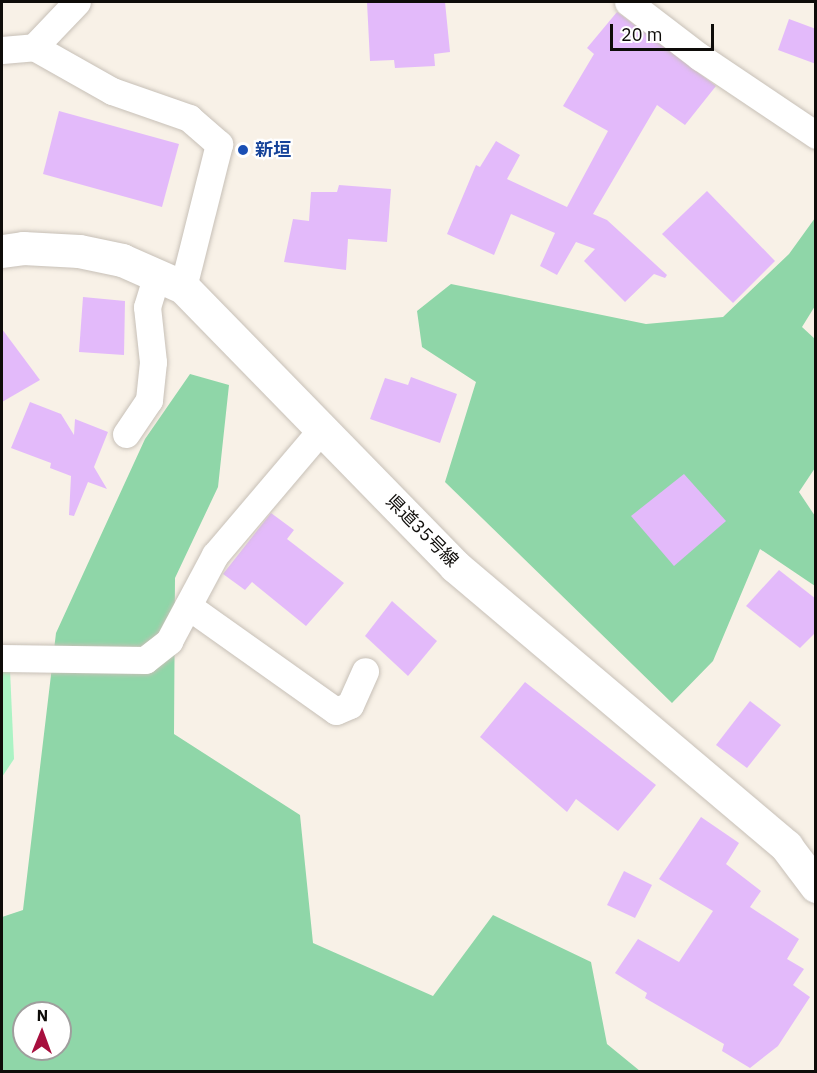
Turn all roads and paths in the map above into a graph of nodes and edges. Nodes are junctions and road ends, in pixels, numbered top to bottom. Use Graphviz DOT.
graph roads {
  1 [pos="77,2"];
  2 [pos="628,2"];
  3 [pos="34,47"];
  4 [pos="2,50"];
  5 [pos="816,135"];
  6 [pos="2,251"];
  7 [pos="170,281"];
  8 [pos="322,429"];
  9 [pos="126,434"];
  10 [pos="188,606"];
  11 [pos="2,658"];
  12 [pos="365,670"];
  13 [pos="816,886"];
  1 -- 3 [label="street"];
  2 -- 5 [label="street"];
  3 -- 4 [label="street"];
  3 -- 7 [label="street"];
  6 -- 7 [label="main road, 県道35号線"];
  7 -- 8 [label="main road, 県道35号線"];
  7 -- 9 [label="street"];
  8 -- 10 [label="street"];
  8 -- 13 [label="main road, 県道35号線"];
  10 -- 11 [label="street"];
  10 -- 12 [label="street"];
}
